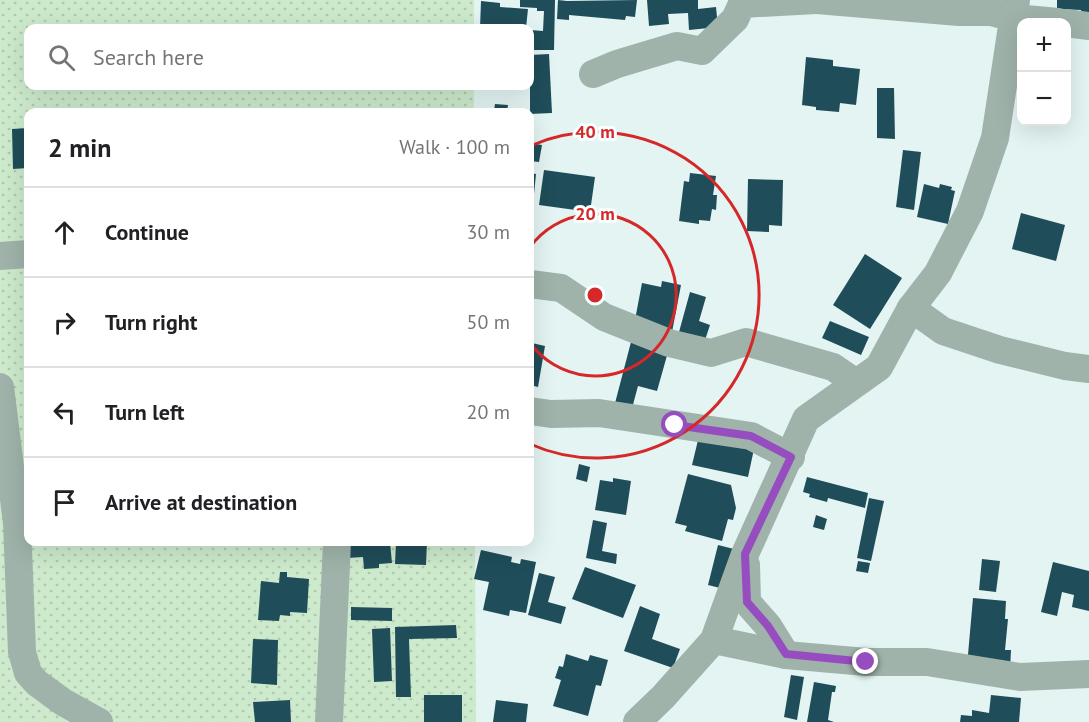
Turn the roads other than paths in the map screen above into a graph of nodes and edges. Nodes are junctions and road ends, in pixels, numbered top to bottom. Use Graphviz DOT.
graph roads {
  1 [pos="816,0"];
  2 [pos="1015,9"];
  3 [pos="1045,18"];
  4 [pos="1071,24"];
  5 [pos="1089,26"];
  6 [pos="593,74"];
  7 [pos="24,254"];
  8 [pos="0,256"];
  9 [pos="534,285"];
  10 [pos="911,308"];
  11 [pos="1089,369"];
  12 [pos="855,382"];
  13 [pos="0,387"];
  14 [pos="534,412"];
  15 [pos="791,457"];
  16 [pos="7,493"];
  17 [pos="337,546"];
  18 [pos="745,554"];
  19 [pos="10,639"];
  20 [pos="714,640"];
  21 [pos="786,654"];
  22 [pos="0,663"];
  23 [pos="28,673"];
  24 [pos="1089,674"];
  25 [pos="99,722"];
  26 [pos="329,722"];
  27 [pos="637,722"];
  1 -- 2 [label="street"];
  1 -- 6 [label="street"];
  2 -- 3 [label="street"];
  2 -- 10 [label="street"];
  4 -- 5 [label="street"];
  7 -- 8 [label="street"];
  9 -- 12 [label="street"];
  10 -- 11 [label="street"];
  10 -- 12 [label="street"];
  12 -- 15 [label="street"];
  13 -- 16 [label="street"];
  14 -- 15 [label="street"];
  15 -- 18 [label="street"];
  16 -- 19 [label="street"];
  17 -- 26 [label="street"];
  18 -- 20 [label="street"];
  18 -- 21 [label="street"];
  19 -- 23 [label="street"];
  20 -- 21 [label="street"];
  20 -- 27 [label="street"];
  21 -- 24 [label="street"];
  22 -- 23 [label="street"];
  23 -- 25 [label="street"];
}
